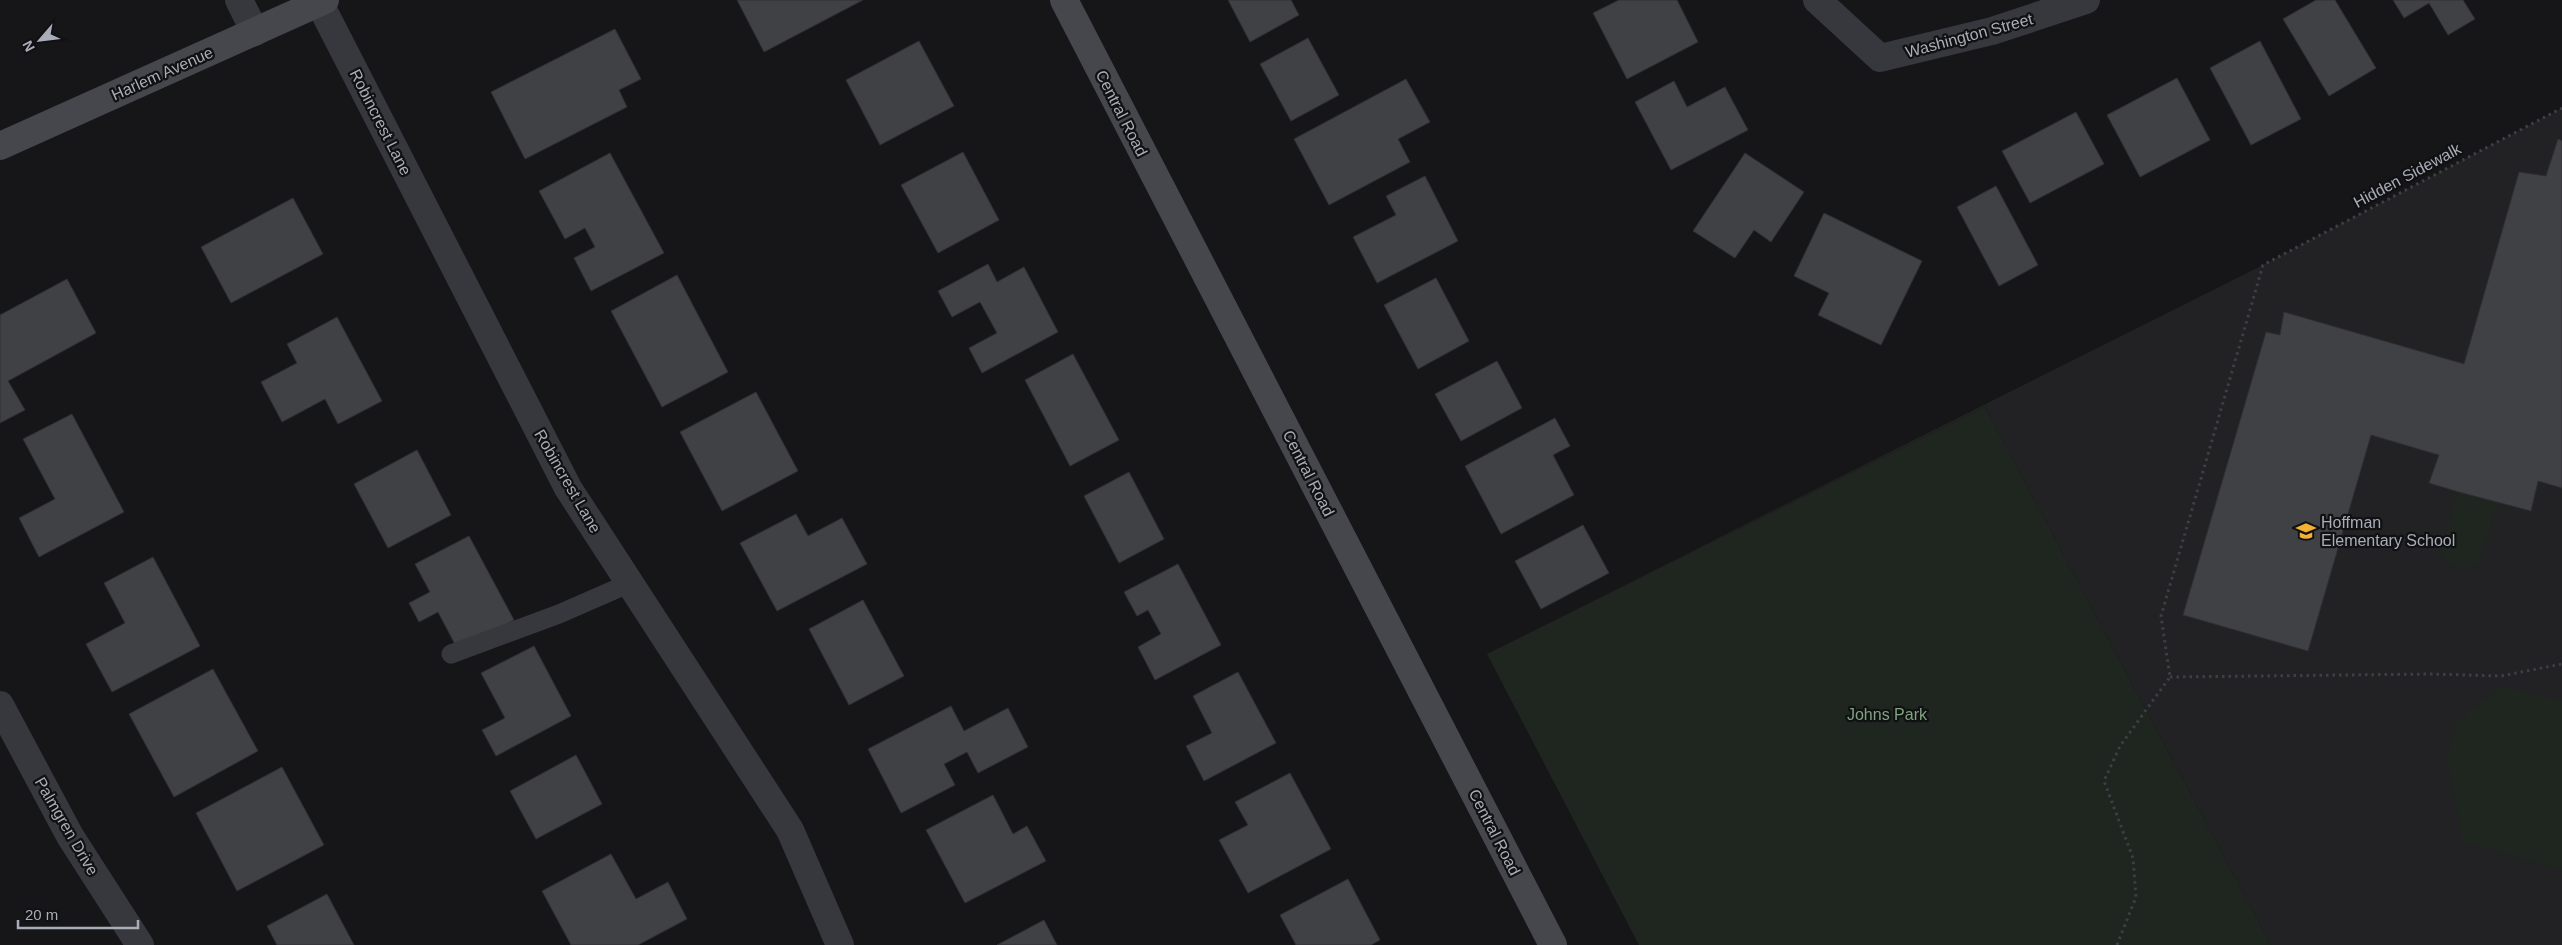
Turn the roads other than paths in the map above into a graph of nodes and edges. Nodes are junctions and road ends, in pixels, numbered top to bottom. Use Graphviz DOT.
graph roads {
  1 [pos="239,0"];
  2 [pos="1064,0"];
  3 [pos="1816,0"];
  4 [pos="2086,0"];
  5 [pos="322,1"];
  6 [pos="255,32"];
  7 [pos="0,146"];
  8 [pos="630,583"];
  9 [pos="451,654"];
  10 [pos="0,704"];
  11 [pos="140,945"];
  12 [pos="840,945"];
  13 [pos="1553,945"];
  1 -- 6 [label="street"];
  2 -- 13 [label="main road, Central Road"];
  3 -- 4 [label="street, Washington Street"];
  5 -- 6 [label="main road, Harlem Avenue"];
  5 -- 8 [label="street, Robincrest Lane"];
  6 -- 7 [label="main road, Harlem Avenue"];
  8 -- 9 [label="lane"];
  8 -- 12 [label="street, Robincrest Lane"];
  10 -- 11 [label="street, Palmgren Drive"];
}
